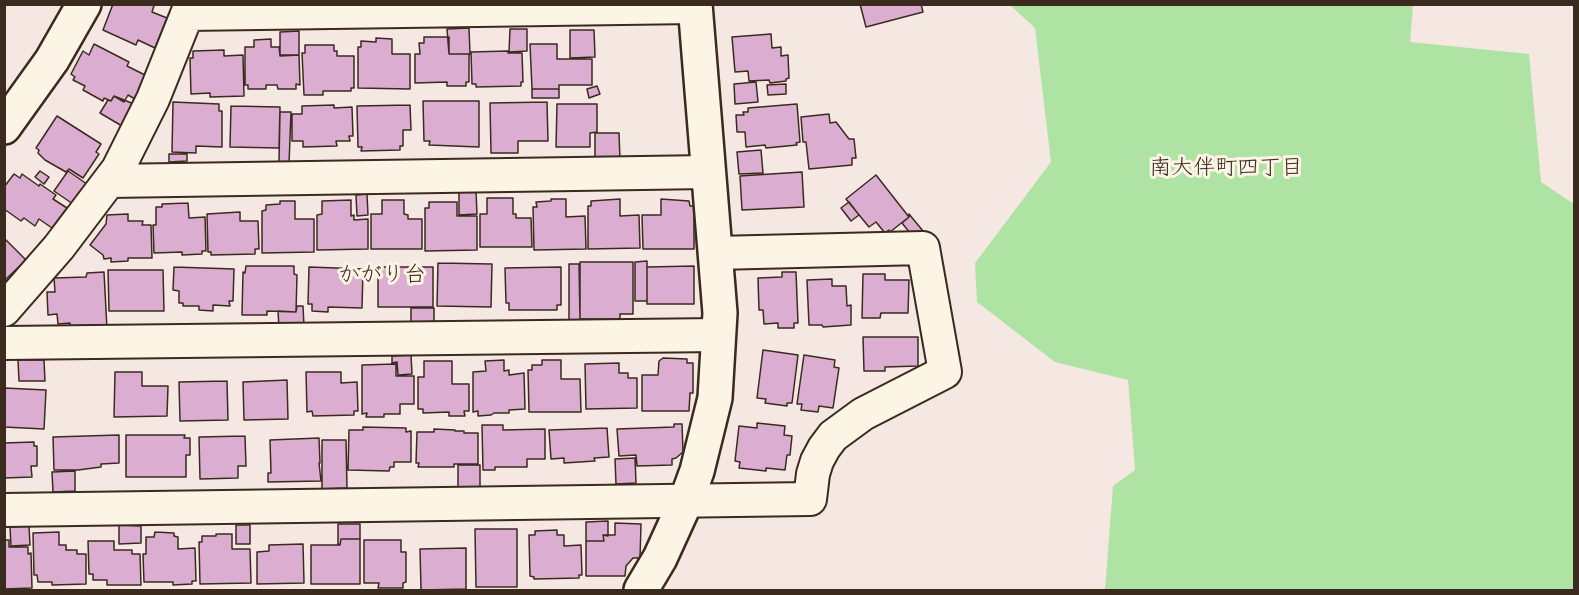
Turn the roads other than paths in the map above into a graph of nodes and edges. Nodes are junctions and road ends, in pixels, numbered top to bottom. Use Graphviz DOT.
graph roads {
  1 [pos="84,4"];
  2 [pos="695,6"];
  3 [pos="189,9"];
  4 [pos="4,127"];
  5 [pos="708,172"];
  6 [pos="109,181"];
  7 [pos="715,254"];
  8 [pos="4,310"];
  9 [pos="719,335"];
  10 [pos="4,343"];
  11 [pos="686,501"];
  12 [pos="4,510"];
  13 [pos="641,591"];
  1 -- 4 [label="street"];
  2 -- 3 [label="street"];
  2 -- 5 [label="street"];
  3 -- 6 [label="street"];
  5 -- 6 [label="street"];
  5 -- 7 [label="street"];
  6 -- 8 [label="street"];
  7 -- 9 [label="street"];
  7 -- 11 [label="street"];
  9 -- 10 [label="street"];
  9 -- 11 [label="street"];
  11 -- 12 [label="street"];
  11 -- 13 [label="street"];
}
